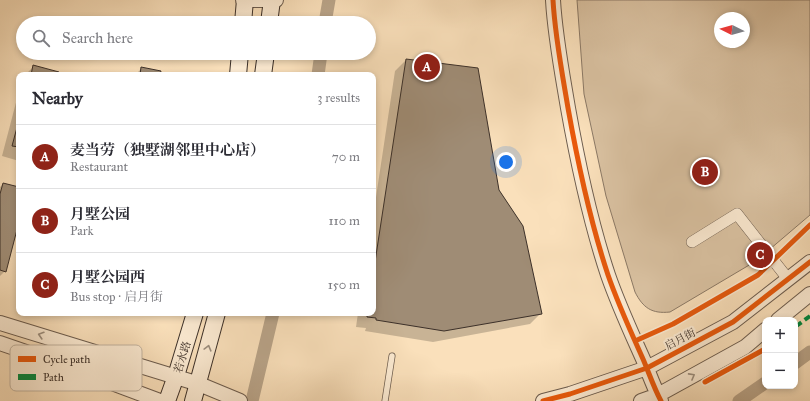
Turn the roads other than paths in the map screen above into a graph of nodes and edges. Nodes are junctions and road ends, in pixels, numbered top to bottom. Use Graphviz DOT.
graph roads {
  1 [pos="244,0"];
  2 [pos="272,0"];
  3 [pos="276,0"];
  4 [pos="553,0"];
  5 [pos="243,16"];
  6 [pos="270,16"];
  7 [pos="239,60"];
  8 [pos="265,60"];
  9 [pos="238,72"];
  10 [pos="263,72"];
  11 [pos="692,242"];
  12 [pos="810,262"];
  13 [pos="788,279"];
  14 [pos="810,294"];
  15 [pos="194,316"];
  16 [pos="216,316"];
  17 [pos="782,317"];
  18 [pos="0,323"];
  19 [pos="762,333"];
  20 [pos="0,343"];
  21 [pos="73,345"];
  22 [pos="10,346"];
  23 [pos="392,356"];
  24 [pos="142,366"];
  25 [pos="647,368"];
  26 [pos="176,376"];
  27 [pos="199,384"];
  28 [pos="133,391"];
  29 [pos="660,398"];
  30 [pos="236,400"];
  31 [pos="160,401"];
  32 [pos="167,401"];
  33 [pos="193,401"];
  34 [pos="385,401"];
  35 [pos="542,401"];
  36 [pos="641,401"];
  1 -- 2 [label="street"];
  1 -- 5 [label="main road"];
  2 -- 3 [label="street"];
  2 -- 6 [label="main road"];
  4 -- 25 [label="street"];
  7 -- 9 [label="main road"];
  8 -- 10 [label="main road"];
  11 -- 13 [label="street"];
  12 -- 13 [label="street, 启月街"];
  13 -- 25 [label="street, 启月街"];
  14 -- 17 [label="street"];
  15 -- 26 [label="main road, 若水路"];
  27 -- 16 [label="main road, 若水路, one-way"];
  21 -- 18 [label="street, one-way"];
  29 -- 19 [label="street, one-way"];
  20 -- 22 [label="street"];
  23 -- 34 [label="lane"];
  26 -- 24 [label="street, one-way"];
  25 -- 29 [label="street"];
  25 -- 35 [label="street, 启月街"];
  26 -- 27 [label="street"];
  26 -- 32 [label="main road, 若水路"];
  27 -- 30 [label="street"];
  27 -- 33 [label="main road, 若水路"];
  28 -- 31 [label="street"];
  29 -- 36 [label="street"];
}
